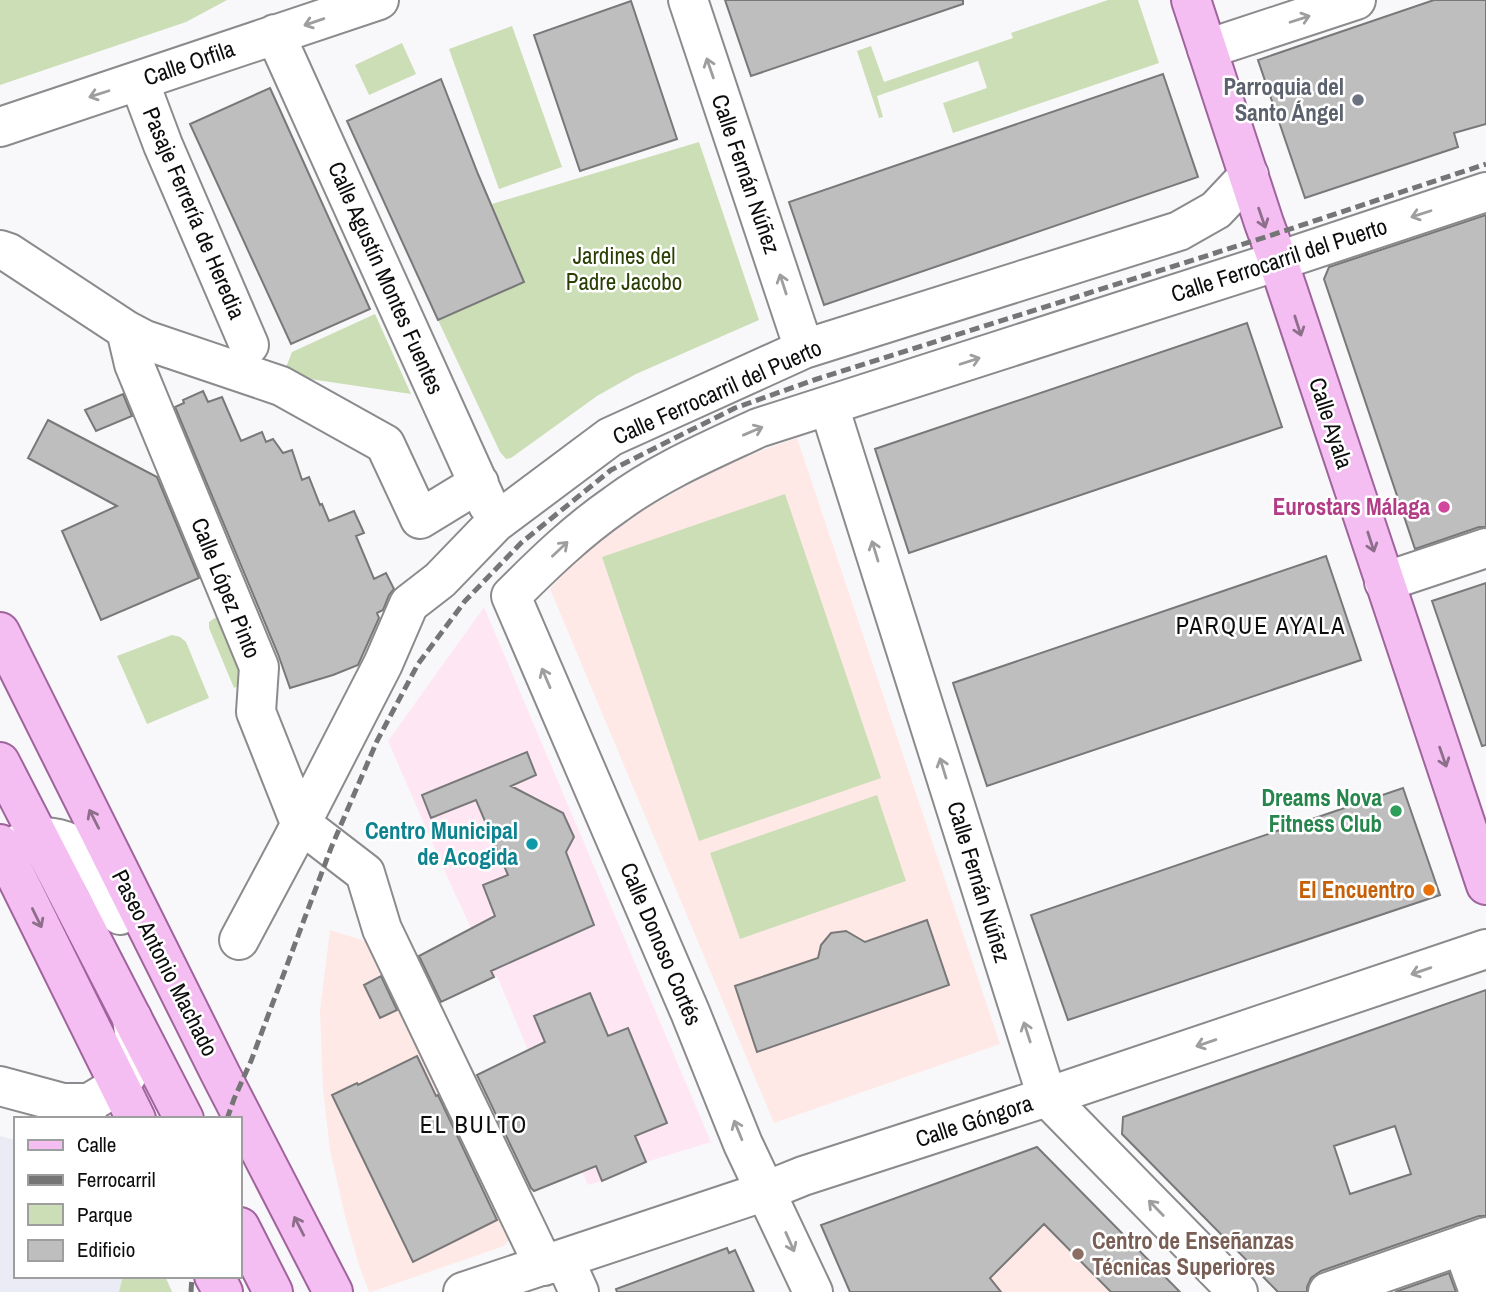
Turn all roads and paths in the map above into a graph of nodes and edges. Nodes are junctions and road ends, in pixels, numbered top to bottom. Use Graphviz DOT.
graph roads {
  1 [pos="379,0"];
  2 [pos="688,0"];
  3 [pos="1191,0"];
  4 [pos="1356,0"];
  5 [pos="275,34"];
  6 [pos="1208,49"];
  7 [pos="139,81"];
  8 [pos="0,127"];
  9 [pos="1248,175"];
  10 [pos="1486,192"];
  11 [pos="0,250"];
  12 [pos="1278,261"];
  13 [pos="126,330"];
  14 [pos="249,345"];
  15 [pos="804,349"];
  16 [pos="829,406"];
  17 [pos="479,483"];
  18 [pos="495,523"];
  19 [pos="1486,548"];
  20 [pos="1384,582"];
  21 [pos="511,596"];
  22 [pos="0,632"];
  23 [pos="0,762"];
  24 [pos="300,823"];
  25 [pos="39,837"];
  26 [pos="2,856"];
  27 [pos="1486,885"];
  28 [pos="239,940"];
  29 [pos="1486,949"];
  30 [pos="132,1018"];
  31 [pos="217,1066"];
  32 [pos="0,1086"];
  33 [pos="1047,1097"];
  34 [pos="112,1102"];
  35 [pos="133,1117"];
  36 [pos="183,1117"];
  37 [pos="766,1192"];
  38 [pos="242,1231"];
  39 [pos="1474,1241"];
  40 [pos="562,1272"];
  41 [pos="273,1292"];
  42 [pos="334,1292"];
  43 [pos="463,1292"];
  44 [pos="813,1292"];
  45 [pos="1238,1292"];
  46 [pos="1328,1292"];
  47 [pos="1479,1292"];
  1 -- 5 [label="street, Calle Orfila, one-way"];
  15 -- 2 [label="street, Calle Fernán Núñez, one-way"];
  3 -- 6 [label="main road, Calle Ayala"];
  6 -- 4 [label="street, one-way"];
  5 -- 7 [label="street, Calle Orfila"];
  5 -- 17 [label="street, Calle Agustín Montes Fuentes"];
  6 -- 9 [label="main road, Calle Ayala"];
  7 -- 8 [label="street, Calle Orfila, one-way"];
  7 -- 14 [label="street, Pasaje Ferrería de Heredia"];
  9 -- 12 [label="main road, Calle Ayala, one-way"];
  9 -- 15 [label="street, Calle Ferrocarril del Puerto"];
  10 -- 12 [label="street, Calle Ferrocarril del Puerto, one-way"];
  11 -- 13 [label="street"];
  16 -- 12 [label="street, Calle Ferrocarril del Puerto, one-way"];
  12 -- 20 [label="main road, Calle Ayala, one-way"];
  13 -- 17 [label="street"];
  13 -- 24 [label="street, Calle López Pinto"];
  15 -- 18 [label="street, Calle Ferrocarril del Puerto"];
  21 -- 16 [label="street, Calle Ferrocarril del Puerto, one-way"];
  33 -- 16 [label="street, Calle Fernán Núñez, one-way"];
  17 -- 18 [label="street, Calle Agustín Montes Fuentes"];
  18 -- 24 [label="street, Calle Ferrocarril del Puerto"];
  19 -- 20 [label="street"];
  20 -- 27 [label="main road, Calle Ayala, one-way"];
  37 -- 21 [label="street, Calle Donoso Cortés, one-way"];
  31 -- 22 [label="main road, Paseo Antonio Machado, one-way"];
  23 -- 25 [label="main road"];
  24 -- 28 [label="street, Calle Ferrocarril del Puerto"];
  24 -- 40 [label="street"];
  25 -- 26 [label="street"];
  25 -- 30 [label="main road"];
  25 -- 31 [label="street"];
  26 -- 34 [label="main road, one-way"];
  29 -- 33 [label="street, Calle Góngora, one-way"];
  30 -- 34 [label="street"];
  30 -- 36 [label="main road"];
  42 -- 31 [label="main road, Paseo Antonio Machado, one-way"];
  32 -- 34 [label="street"];
  33 -- 37 [label="street, Calle Góngora"];
  45 -- 33 [label="street, Calle Fernán Núñez, one-way"];
  34 -- 35 [label="main road"];
  37 -- 40 [label="street, Calle Góngora"];
  37 -- 44 [label="street, Calle Donoso Cortés, one-way"];
  38 -- 41 [label="main road"];
  39 -- 46 [label="street"];
  39 -- 47 [label="street"];
  40 -- 43 [label="street, Calle Góngora"];
}
